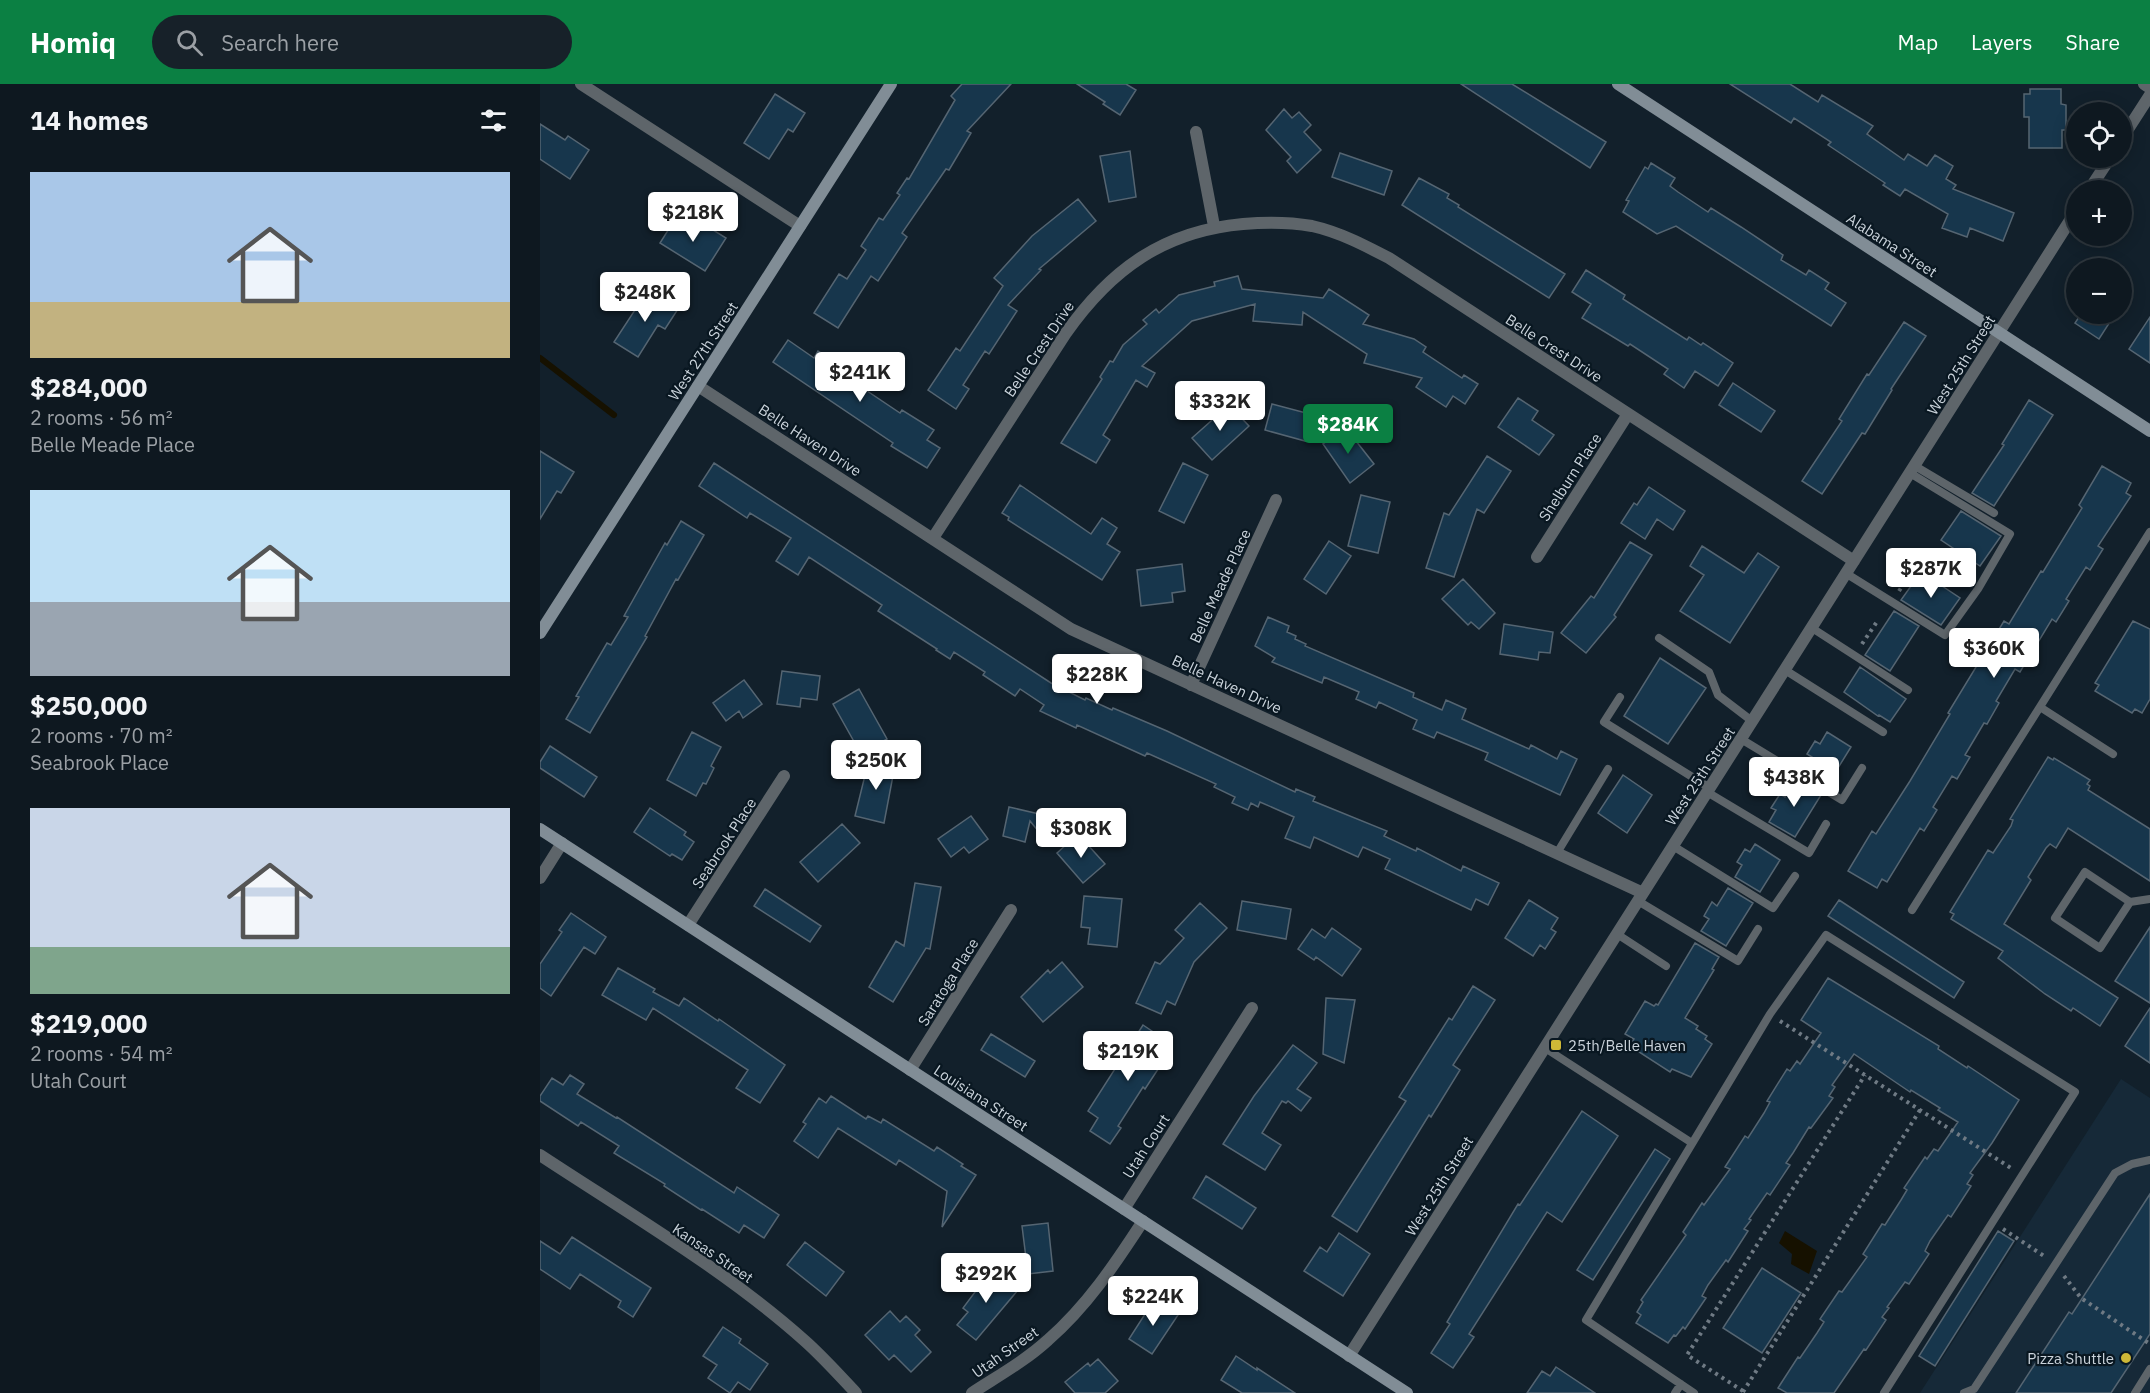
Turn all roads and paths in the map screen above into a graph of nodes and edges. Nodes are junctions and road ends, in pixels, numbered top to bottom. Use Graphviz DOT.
graph roads {
  1 [pos="581,84"];
  2 [pos="891,84"];
  3 [pos="1618,84"];
  4 [pos="2144,84"];
  5 [pos="2150,88"];
  6 [pos="2150,95"];
  7 [pos="2132,123"];
  8 [pos="1196,132"];
  9 [pos="800,226"];
  10 [pos="1214,226"];
  11 [pos="2066,227"];
  12 [pos="2000,332"];
  13 [pos="698,386"];
  14 [pos="1628,414"];
  15 [pos="2150,431"];
  16 [pos="1912,470"];
  17 [pos="1276,500"];
  18 [pos="1994,513"];
  19 [pos="2150,532"];
  20 [pos="933,538"];
  21 [pos="1537,557"];
  22 [pos="1854,561"];
  23 [pos="1914,568"];
  24 [pos="1846,573"];
  25 [pos="1898,593"];
  26 [pos="1878,620"];
  27 [pos="1812,628"];
  28 [pos="540,633"];
  29 [pos="1659,638"];
  30 [pos="1857,653"];
  31 [pos="1785,670"];
  32 [pos="1191,685"];
  33 [pos="1908,690"];
  34 [pos="1620,698"];
  35 [pos="2040,706"];
  36 [pos="1752,721"];
  37 [pos="1883,732"];
  38 [pos="1741,739"];
  39 [pos="2113,754"];
  40 [pos="1862,768"];
  41 [pos="1608,770"];
  42 [pos="784,776"];
  43 [pos="1709,790"];
  44 [pos="1826,824"];
  45 [pos="540,829"];
  46 [pos="562,843"];
  47 [pos="1673,846"];
  48 [pos="1557,853"];
  49 [pos="1795,876"];
  50 [pos="540,878"];
  51 [pos="1641,897"];
  52 [pos="2150,899"];
  53 [pos="2130,902"];
  54 [pos="1011,910"];
  55 [pos="1912,910"];
  56 [pos="688,925"];
  57 [pos="1758,929"];
  58 [pos="1617,934"];
  59 [pos="1666,966"];
  60 [pos="1252,1008"];
  61 [pos="1770,1014"];
  62 [pos="1545,1048"];
  63 [pos="910,1070"];
  64 [pos="1865,1075"];
  65 [pos="1920,1110"];
  66 [pos="1692,1143"];
  67 [pos="540,1155"];
  68 [pos="2150,1160"];
  69 [pos="2022,1175"];
  70 [pos="1124,1209"];
  71 [pos="1143,1221"];
  72 [pos="1992,1222"];
  73 [pos="2056,1264"];
  74 [pos="2150,1344"];
  75 [pos="1349,1356"];
  76 [pos="2150,1369"];
  77 [pos="1681,1384"];
  78 [pos="1743,1392"];
  79 [pos="856,1393"];
  80 [pos="972,1393"];
  81 [pos="1407,1393"];
  82 [pos="1675,1393"];
  83 [pos="1694,1393"];
  84 [pos="1884,1393"];
  85 [pos="1964,1393"];
  86 [pos="2135,1393"];
  1 -- 9 [label="street"];
  2 -- 9 [label="street, West 27th Street"];
  3 -- 12 [label="street, Alabama Street"];
  4 -- 5 [label="street"];
  6 -- 7 [label="street"];
  8 -- 10 [label="street"];
  9 -- 13 [label="street, West 27th Street"];
  10 -- 14 [label="street, Belle Crest Drive"];
  10 -- 20 [label="street, Belle Crest Drive"];
  11 -- 12 [label="street, West 25th Street"];
  12 -- 15 [label="street, Alabama Street"];
  12 -- 16 [label="street, West 25th Street"];
  13 -- 20 [label="street, Belle Haven Drive"];
  13 -- 28 [label="street, West 27th Street"];
  14 -- 21 [label="street, Shelburn Place"];
  14 -- 22 [label="street, Belle Crest Drive"];
  16 -- 18 [label="lane"];
  16 -- 22 [label="street, West 25th Street"];
  16 -- 24 [label="lane"];
  17 -- 32 [label="street, Belle Meade Place"];
  19 -- 35 [label="lane"];
  20 -- 32 [label="street, Belle Haven Drive"];
  22 -- 24 [label="street, West 25th Street"];
  23 -- 25 [label="path"];
  24 -- 27 [label="street, West 25th Street"];
  26 -- 30 [label="path"];
  27 -- 31 [label="street, West 25th Street"];
  27 -- 33 [label="lane"];
  29 -- 36 [label="lane"];
  31 -- 36 [label="street, West 25th Street"];
  31 -- 37 [label="lane"];
  32 -- 48 [label="street, Belle Haven Drive"];
  34 -- 43 [label="lane"];
  35 -- 39 [label="lane"];
  35 -- 55 [label="lane"];
  36 -- 38 [label="street, West 25th Street"];
  38 -- 40 [label="lane"];
  38 -- 43 [label="street, West 25th Street"];
  41 -- 48 [label="lane"];
  42 -- 56 [label="street, Seabrook Place"];
  43 -- 44 [label="lane"];
  43 -- 47 [label="street, West 25th Street"];
  45 -- 46 [label="street, Louisiana Street"];
  46 -- 50 [label="street"];
  46 -- 56 [label="street, Louisiana Street"];
  47 -- 49 [label="lane"];
  47 -- 51 [label="street, West 25th Street"];
  48 -- 51 [label="street, Belle Haven Drive"];
  51 -- 57 [label="lane"];
  51 -- 58 [label="street, West 25th Street"];
  52 -- 53 [label="lane"];
  53 -- 53 [label="lane"];
  54 -- 63 [label="street, Saratoga Place"];
  56 -- 63 [label="street, Louisiana Street"];
  58 -- 59 [label="lane"];
  58 -- 62 [label="street, West 25th Street"];
  60 -- 70 [label="street, Utah Court"];
  61 -- 64 [label="path"];
  61 -- 66 [label="lane"];
  61 -- 69 [label="lane"];
  62 -- 66 [label="lane"];
  62 -- 75 [label="street, West 25th Street"];
  63 -- 70 [label="street, Louisiana Street"];
  64 -- 65 [label="path"];
  64 -- 78 [label="path"];
  65 -- 69 [label="path"];
  65 -- 78 [label="path"];
  66 -- 77 [label="lane"];
  67 -- 79 [label="street, Kansas Street"];
  68 -- 73 [label="lane"];
  69 -- 72 [label="lane"];
  70 -- 71 [label="street, Louisiana Street"];
  71 -- 75 [label="street, Louisiana Street"];
  71 -- 80 [label="street, Utah Street"];
  72 -- 73 [label="path"];
  72 -- 84 [label="lane"];
  73 -- 74 [label="path"];
  73 -- 85 [label="lane"];
  75 -- 81 [label="street, Louisiana Street"];
  76 -- 86 [label="lane"];
  77 -- 82 [label="lane"];
  77 -- 83 [label="lane"];
}
